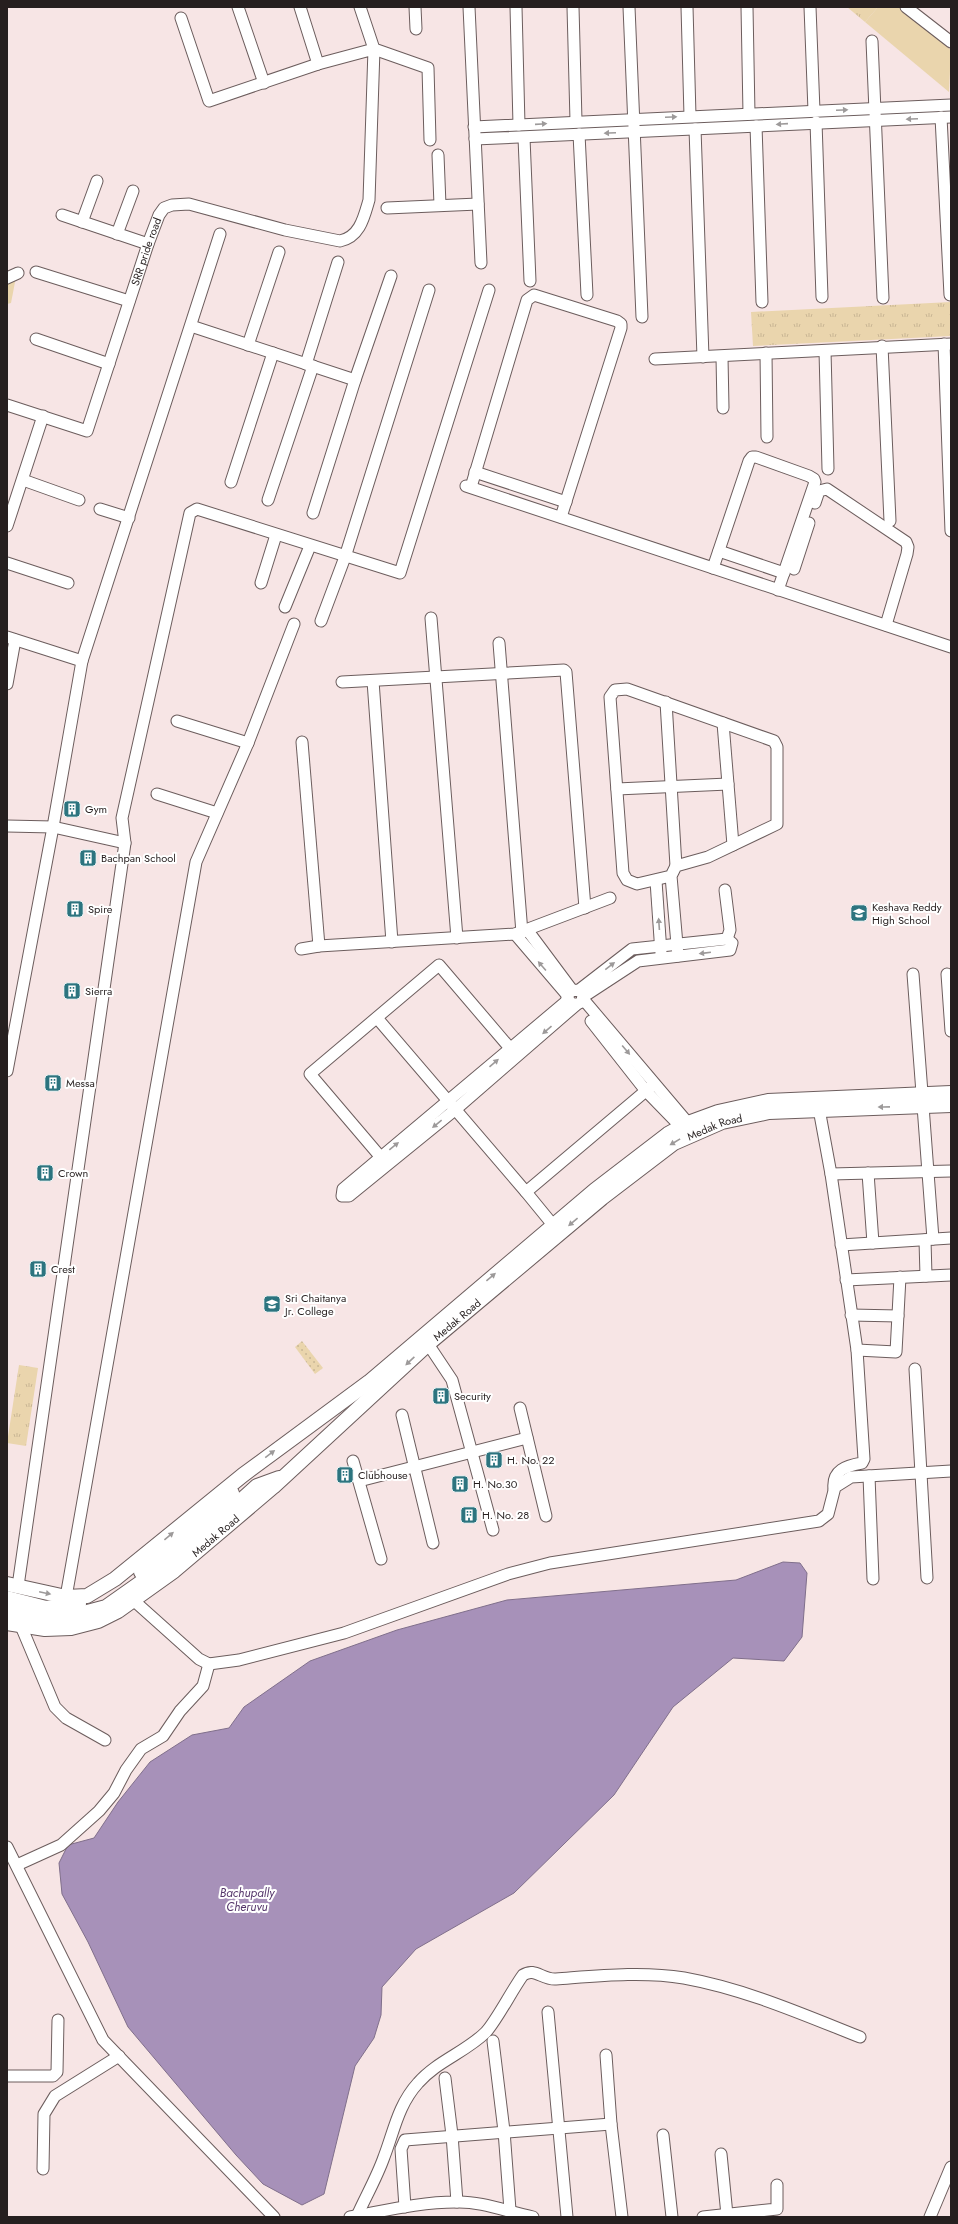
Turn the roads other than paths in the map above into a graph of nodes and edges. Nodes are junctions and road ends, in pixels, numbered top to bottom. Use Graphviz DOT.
graph roads {
  1 [pos="238,7"];
  2 [pos="300,7"];
  3 [pos="360,7"];
  4 [pos="415,7"];
  5 [pos="469,7"];
  6 [pos="516,7"];
  7 [pos="573,7"];
  8 [pos="629,7"];
  9 [pos="688,7"];
  10 [pos="747,7"];
  11 [pos="810,7"];
  12 [pos="906,7"];
  13 [pos="181,18"];
  14 [pos="416,29"];
  15 [pos="872,41"];
  16 [pos="951,42"];
  17 [pos="374,49"];
  18 [pos="318,64"];
  19 [pos="264,83"];
  20 [pos="951,105"];
  21 [pos="876,108"];
  22 [pos="749,114"];
  23 [pos="690,116"];
  24 [pos="815,117"];
  25 [pos="946,117"];
  26 [pos="634,119"];
  27 [pos="875,120"];
  28 [pos="576,121"];
  29 [pos="519,125"];
  30 [pos="756,126"];
  31 [pos="474,127"];
  32 [pos="695,129"];
  33 [pos="634,132"];
  34 [pos="579,134"];
  35 [pos="524,138"];
  36 [pos="475,139"];
  37 [pos="430,140"];
  38 [pos="438,155"];
  39 [pos="97,181"];
  40 [pos="133,191"];
  41 [pos="478,204"];
  42 [pos="440,205"];
  43 [pos="387,208"];
  44 [pos="62,215"];
  45 [pos="82,222"];
  46 [pos="117,234"];
  47 [pos="220,234"];
  48 [pos="148,244"];
  49 [pos="279,252"];
  50 [pos="338,262"];
  51 [pos="481,263"];
  52 [pos="36,272"];
  53 [pos="18,273"];
  54 [pos="391,276"];
  55 [pos="7,278"];
  56 [pos="530,281"];
  57 [pos="429,290"];
  58 [pos="489,290"];
  59 [pos="587,295"];
  60 [pos="950,295"];
  61 [pos="822,297"];
  62 [pos="883,298"];
  63 [pos="129,301"];
  64 [pos="762,302"];
  65 [pos="642,317"];
  66 [pos="191,326"];
  67 [pos="36,339"];
  68 [pos="248,344"];
  69 [pos="947,344"];
  70 [pos="882,346"];
  71 [pos="825,351"];
  72 [pos="273,353"];
  73 [pos="766,353"];
  74 [pos="703,357"];
  75 [pos="722,357"];
  76 [pos="655,359"];
  77 [pos="109,364"];
  78 [pos="310,365"];
  79 [pos="355,380"];
  80 [pos="7,405"];
  81 [pos="723,408"];
  82 [pos="44,416"];
  83 [pos="767,437"];
  84 [pos="828,469"];
  85 [pos="475,472"];
  86 [pos="23,480"];
  87 [pos="231,482"];
  88 [pos="79,500"];
  89 [pos="268,500"];
  90 [pos="566,502"];
  91 [pos="100,509"];
  92 [pos="314,513"];
  93 [pos="129,518"];
  94 [pos="561,518"];
  95 [pos="890,521"];
  96 [pos="7,526"];
  97 [pos="951,531"];
  98 [pos="276,535"];
  99 [pos="310,546"];
  100 [pos="719,551"];
  101 [pos="345,558"];
  102 [pos="7,563"];
  103 [pos="713,568"];
  104 [pos="789,571"];
  105 [pos="68,583"];
  106 [pos="260,583"];
  107 [pos="778,590"];
  108 [pos="285,607"];
  109 [pos="431,618"];
  110 [pos="321,621"];
  111 [pos="294,624"];
  112 [pos="886,625"];
  113 [pos="11,638"];
  114 [pos="499,643"];
  115 [pos="951,647"];
  116 [pos="82,661"];
  117 [pos="8,670"];
  118 [pos="501,673"];
  119 [pos="436,678"];
  120 [pos="373,681"];
  121 [pos="342,682"];
  122 [pos="7,684"];
  123 [pos="666,702"];
  124 [pos="176,721"];
  125 [pos="723,723"];
  126 [pos="302,742"];
  127 [pos="248,743"];
  128 [pos="728,784"];
  129 [pos="671,786"];
  130 [pos="617,789"];
  131 [pos="157,794"];
  132 [pos="217,813"];
  133 [pos="53,827"];
  134 [pos="9,829"];
  135 [pos="125,844"];
  136 [pos="733,845"];
  137 [pos="673,871"];
  138 [pos="656,881"];
  139 [pos="725,890"];
  140 [pos="610,898"];
  141 [pos="585,908"];
  142 [pos="522,933"];
  143 [pos="457,938"];
  144 [pos="727,939"];
  145 [pos="392,942"];
  146 [pos="676,944"];
  147 [pos="319,946"];
  148 [pos="661,946"];
  149 [pos="302,949"];
  150 [pos="678,956"];
  151 [pos="662,958"];
  152 [pos="912,974"];
  153 [pos="947,974"];
  154 [pos="576,998"];
  155 [pos="377,1018"];
  156 [pos="951,1031"];
  157 [pos="514,1052"];
  158 [pos="7,1071"];
  159 [pos="650,1087"];
  160 [pos="951,1093"];
  161 [pos="922,1100"];
  162 [pos="453,1105"];
  163 [pos="951,1105"];
  164 [pos="819,1109"];
  165 [pos="684,1125"];
  166 [pos="951,1171"];
  167 [pos="928,1172"];
  168 [pos="868,1173"];
  169 [pos="831,1174"];
  170 [pos="526,1192"];
  171 [pos="554,1225"];
  172 [pos="951,1238"];
  173 [pos="929,1240"];
  174 [pos="873,1243"];
  175 [pos="841,1245"];
  176 [pos="951,1275"];
  177 [pos="926,1276"];
  178 [pos="900,1277"];
  179 [pos="846,1280"];
  180 [pos="851,1315"];
  181 [pos="898,1316"];
  182 [pos="428,1344"];
  183 [pos="857,1350"];
  184 [pos="915,1369"];
  185 [pos="520,1408"];
  186 [pos="402,1415"];
  187 [pos="527,1438"];
  188 [pos="471,1453"];
  189 [pos="353,1461"];
  190 [pos="414,1467"];
  191 [pos="951,1471"];
  192 [pos="921,1473"];
  193 [pos="242,1475"];
  194 [pos="286,1476"];
  195 [pos="870,1476"];
  196 [pos="359,1481"];
  197 [pos="834,1489"];
  198 [pos="546,1516"];
  199 [pos="493,1530"];
  200 [pos="434,1543"];
  201 [pos="381,1559"];
  202 [pos="927,1578"];
  203 [pos="873,1579"];
  204 [pos="12,1585"];
  205 [pos="66,1597"];
  206 [pos="7,1598"];
  207 [pos="132,1599"];
  208 [pos="7,1610"];
  209 [pos="7,1623"];
  210 [pos="21,1626"];
  211 [pos="209,1664"];
  212 [pos="105,1740"];
  213 [pos="7,1847"];
  214 [pos="17,1865"];
  215 [pos="548,2012"];
  216 [pos="58,2020"];
  217 [pos="860,2037"];
  218 [pos="493,2041"];
  219 [pos="606,2055"];
  220 [pos="119,2056"];
  221 [pos="7,2076"];
  222 [pos="446,2078"];
  223 [pos="611,2124"];
  224 [pos="558,2128"];
  225 [pos="504,2131"];
  226 [pos="452,2135"];
  227 [pos="663,2135"];
  228 [pos="722,2154"];
  229 [pos="951,2167"];
  230 [pos="43,2169"];
  231 [pos="777,2185"];
  232 [pos="457,2202"];
  233 [pos="405,2207"];
  234 [pos="510,2210"];
  235 [pos="727,2214"];
  236 [pos="354,2216"];
  237 [pos="274,2217"];
  238 [pos="533,2217"];
  239 [pos="567,2217"];
  240 [pos="622,2217"];
  241 [pos="672,2217"];
  242 [pos="703,2217"];
  243 [pos="930,2217"];
  1 -- 19 [label="street"];
  2 -- 18 [label="street"];
  3 -- 17 [label="street"];
  4 -- 14 [label="street"];
  5 -- 31 [label="street"];
  6 -- 29 [label="street"];
  7 -- 28 [label="street"];
  8 -- 26 [label="street"];
  9 -- 23 [label="street"];
  10 -- 22 [label="street"];
  11 -- 24 [label="street"];
  12 -- 16 [label="street"];
  13 -- 19 [label="street"];
  15 -- 21 [label="street"];
  17 -- 18 [label="street"];
  17 -- 37 [label="street"];
  17 -- 48 [label="street, SRR pride road"];
  18 -- 19 [label="street"];
  20 -- 21 [label="street"];
  24 -- 21 [label="street, one-way"];
  21 -- 27 [label="street"];
  22 -- 23 [label="street"];
  22 -- 24 [label="street"];
  26 -- 23 [label="street, one-way"];
  24 -- 27 [label="street"];
  24 -- 30 [label="street, one-way"];
  24 -- 61 [label="street"];
  25 -- 27 [label="street, one-way"];
  25 -- 60 [label="street"];
  26 -- 28 [label="street"];
  26 -- 33 [label="street"];
  27 -- 62 [label="street"];
  29 -- 28 [label="street, one-way"];
  29 -- 31 [label="street"];
  30 -- 32 [label="street"];
  30 -- 64 [label="street"];
  31 -- 36 [label="street"];
  32 -- 33 [label="street"];
  32 -- 74 [label="street"];
  33 -- 34 [label="street, one-way"];
  33 -- 65 [label="street"];
  34 -- 35 [label="street"];
  34 -- 59 [label="street"];
  35 -- 36 [label="street"];
  35 -- 56 [label="street"];
  36 -- 41 [label="street"];
  38 -- 42 [label="street"];
  39 -- 45 [label="street"];
  40 -- 46 [label="street"];
  41 -- 42 [label="street"];
  41 -- 51 [label="street"];
  42 -- 43 [label="street"];
  44 -- 45 [label="street"];
  45 -- 46 [label="street"];
  46 -- 48 [label="street"];
  47 -- 66 [label="street"];
  48 -- 63 [label="street, SRR pride road"];
  49 -- 68 [label="street"];
  50 -- 78 [label="street"];
  52 -- 63 [label="street"];
  53 -- 55 [label="street"];
  54 -- 79 [label="street"];
  57 -- 101 [label="street"];
  58 -- 101 [label="street"];
  63 -- 77 [label="street, SRR pride road"];
  66 -- 68 [label="street"];
  66 -- 93 [label="street"];
  67 -- 77 [label="street"];
  68 -- 72 [label="street"];
  69 -- 70 [label="street"];
  69 -- 97 [label="street"];
  70 -- 71 [label="street"];
  70 -- 95 [label="street"];
  71 -- 73 [label="street"];
  71 -- 84 [label="street"];
  72 -- 78 [label="street"];
  72 -- 87 [label="street"];
  73 -- 75 [label="street"];
  73 -- 83 [label="street"];
  74 -- 75 [label="street"];
  74 -- 76 [label="street"];
  75 -- 81 [label="street"];
  77 -- 82 [label="street, SRR pride road"];
  78 -- 79 [label="street"];
  78 -- 89 [label="street"];
  79 -- 92 [label="street"];
  80 -- 82 [label="street, SRR pride road"];
  82 -- 86 [label="street"];
  85 -- 90 [label="street"];
  85 -- 90 [label="street"];
  85 -- 94 [label="street"];
  86 -- 88 [label="street"];
  86 -- 96 [label="street"];
  90 -- 94 [label="street"];
  91 -- 93 [label="street"];
  93 -- 116 [label="street"];
  94 -- 103 [label="street"];
  98 -- 99 [label="street"];
  98 -- 106 [label="street"];
  98 -- 135 [label="street"];
  99 -- 101 [label="street"];
  99 -- 108 [label="street"];
  100 -- 103 [label="street"];
  100 -- 104 [label="street"];
  100 -- 104 [label="street"];
  101 -- 110 [label="street"];
  102 -- 105 [label="street"];
  103 -- 107 [label="street"];
  104 -- 107 [label="street"];
  104 -- 112 [label="street"];
  107 -- 112 [label="street"];
  109 -- 119 [label="street"];
  111 -- 127 [label="street"];
  112 -- 115 [label="street"];
  113 -- 116 [label="street"];
  113 -- 117 [label="street"];
  114 -- 118 [label="street"];
  116 -- 133 [label="street"];
  117 -- 122 [label="street"];
  118 -- 119 [label="street"];
  118 -- 141 [label="street"];
  118 -- 142 [label="street"];
  119 -- 120 [label="street"];
  119 -- 143 [label="street"];
  120 -- 121 [label="street"];
  120 -- 145 [label="street"];
  123 -- 125 [label="street"];
  123 -- 129 [label="street"];
  123 -- 130 [label="street"];
  124 -- 127 [label="street"];
  125 -- 128 [label="street"];
  125 -- 136 [label="street"];
  126 -- 147 [label="street"];
  127 -- 132 [label="street"];
  128 -- 129 [label="street"];
  128 -- 136 [label="street"];
  129 -- 130 [label="street"];
  129 -- 137 [label="street"];
  130 -- 138 [label="street"];
  131 -- 132 [label="street"];
  132 -- 205 [label="street"];
  133 -- 134 [label="street"];
  133 -- 135 [label="street"];
  133 -- 158 [label="street"];
  135 -- 204 [label="street"];
  136 -- 137 [label="street"];
  137 -- 138 [label="street"];
  137 -- 146 [label="street"];
  148 -- 138 [label="street, one-way"];
  139 -- 144 [label="street"];
  140 -- 141 [label="street"];
  141 -- 142 [label="street"];
  142 -- 143 [label="street"];
  142 -- 154 [label="street"];
  143 -- 145 [label="street"];
  144 -- 146 [label="street"];
  144 -- 150 [label="street, one-way"];
  145 -- 147 [label="street"];
  146 -- 148 [label="street"];
  146 -- 150 [label="street"];
  147 -- 149 [label="street"];
  148 -- 151 [label="street"];
  154 -- 148 [label="street, one-way"];
  150 -- 151 [label="street"];
  151 -- 154 [label="street"];
  152 -- 161 [label="street"];
  153 -- 156 [label="street"];
  154 -- 157 [label="street"];
  154 -- 159 [label="street"];
  155 -- 157 [label="street"];
  155 -- 162 [label="street"];
  155 -- 162 [label="street"];
  157 -- 162 [label="street"];
  159 -- 165 [label="street"];
  159 -- 170 [label="street"];
  160 -- 161 [label="main road, Medak Road"];
  161 -- 163 [label="main road, Medak Road"];
  161 -- 164 [label="main road, Medak Road, one-way"];
  161 -- 165 [label="main road, Medak Road"];
  161 -- 167 [label="street"];
  162 -- 170 [label="street"];
  164 -- 169 [label="street"];
  164 -- 182 [label="main road, Medak Road, one-way"];
  165 -- 171 [label="main road, Medak Road"];
  166 -- 167 [label="street"];
  167 -- 168 [label="street"];
  167 -- 173 [label="street"];
  168 -- 169 [label="street"];
  168 -- 174 [label="street"];
  169 -- 175 [label="street"];
  170 -- 171 [label="street"];
  193 -- 171 [label="main road, Medak Road, one-way"];
  172 -- 173 [label="street"];
  173 -- 174 [label="street"];
  173 -- 177 [label="street"];
  174 -- 175 [label="street"];
  175 -- 179 [label="street"];
  176 -- 177 [label="street"];
  177 -- 178 [label="street"];
  178 -- 179 [label="street"];
  178 -- 181 [label="street"];
  179 -- 180 [label="street"];
  180 -- 181 [label="street"];
  180 -- 183 [label="street"];
  181 -- 183 [label="street"];
  182 -- 188 [label="street"];
  182 -- 194 [label="main road, Medak Road, one-way"];
  183 -- 197 [label="street"];
  184 -- 192 [label="street"];
  185 -- 187 [label="street"];
  186 -- 190 [label="street"];
  187 -- 188 [label="street"];
  187 -- 198 [label="street"];
  188 -- 190 [label="street"];
  188 -- 199 [label="street"];
  189 -- 196 [label="street"];
  190 -- 196 [label="street"];
  190 -- 200 [label="street"];
  191 -- 192 [label="street"];
  192 -- 195 [label="street"];
  192 -- 202 [label="street"];
  205 -- 193 [label="main road, Medak Road, one-way"];
  193 -- 206 [label="main road"];
  194 -- 207 [label="main road, Medak Road"];
  194 -- 208 [label="main road"];
  195 -- 197 [label="street"];
  195 -- 203 [label="street"];
  196 -- 201 [label="street"];
  197 -- 211 [label="street"];
  204 -- 205 [label="main road, Medak Road, one-way"];
  207 -- 210 [label="main road, Medak Road"];
  207 -- 211 [label="street"];
  209 -- 210 [label="main road, Medak Road"];
  210 -- 212 [label="street"];
  211 -- 214 [label="street"];
  213 -- 214 [label="street"];
  214 -- 220 [label="street"];
  215 -- 224 [label="street"];
  216 -- 221 [label="street"];
  217 -- 236 [label="street"];
  218 -- 225 [label="street"];
  219 -- 223 [label="street"];
  220 -- 230 [label="street"];
  220 -- 237 [label="street"];
  222 -- 226 [label="street"];
  223 -- 224 [label="street"];
  223 -- 240 [label="street"];
  224 -- 225 [label="street"];
  224 -- 239 [label="street"];
  225 -- 226 [label="street"];
  225 -- 234 [label="street"];
  226 -- 232 [label="street"];
  226 -- 233 [label="street"];
  227 -- 241 [label="street"];
  228 -- 235 [label="street"];
  229 -- 243 [label="street"];
  231 -- 235 [label="street"];
  232 -- 233 [label="street"];
  232 -- 234 [label="street"];
  233 -- 236 [label="street"];
  234 -- 238 [label="street"];
  235 -- 242 [label="street"];
}
